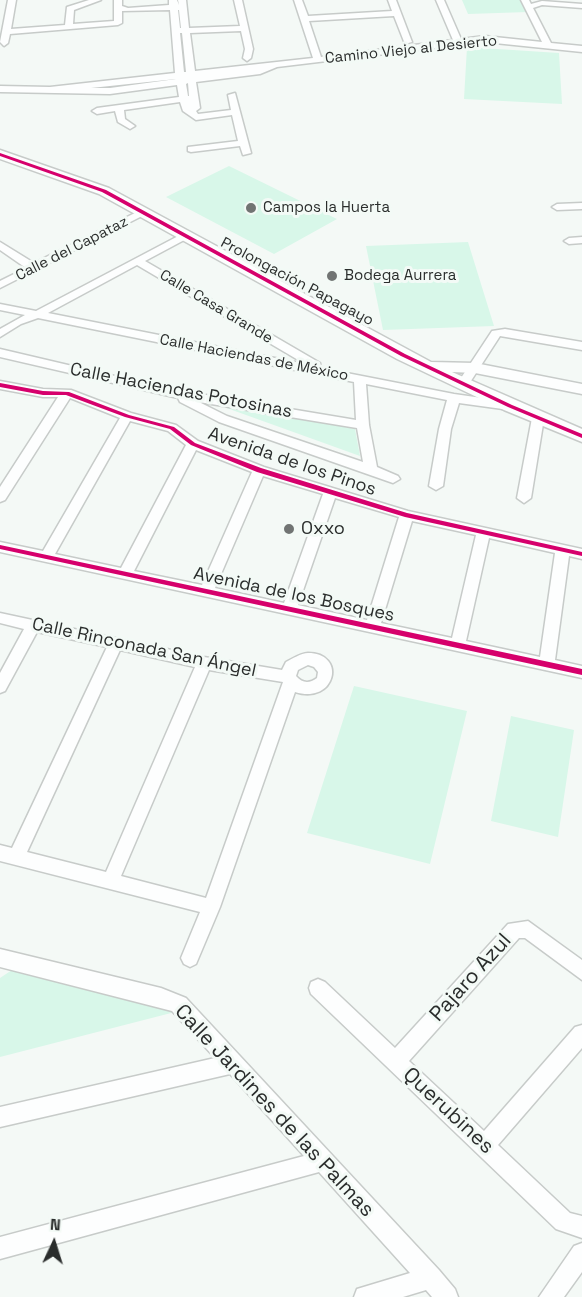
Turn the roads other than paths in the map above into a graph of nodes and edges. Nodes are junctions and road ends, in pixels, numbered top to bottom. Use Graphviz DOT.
graph roads {
  1 [pos="12,0"];
  2 [pos="97,0"];
  3 [pos="238,0"];
  4 [pos="298,0"];
  5 [pos="392,0"];
  6 [pos="440,0"];
  7 [pos="542,2"];
  8 [pos="119,4"];
  9 [pos="527,4"];
  10 [pos="177,6"];
  11 [pos="582,6"];
  12 [pos="162,11"];
  13 [pos="398,14"];
  14 [pos="315,18"];
  15 [pos="119,19"];
  16 [pos="305,19"];
  17 [pos="243,26"];
  18 [pos="69,27"];
  19 [pos="318,28"];
  20 [pos="186,29"];
  21 [pos="176,30"];
  22 [pos="6,32"];
  23 [pos="322,38"];
  24 [pos="408,42"];
  25 [pos="458,42"];
  26 [pos="4,43"];
  27 [pos="548,44"];
  28 [pos="582,49"];
  29 [pos="247,58"];
  30 [pos="328,58"];
  31 [pos="318,60"];
  32 [pos="191,77"];
  33 [pos="180,79"];
  34 [pos="0,89"];
  35 [pos="232,95"];
  36 [pos="189,99"];
  37 [pos="119,108"];
  38 [pos="97,111"];
  39 [pos="236,112"];
  40 [pos="130,126"];
  41 [pos="191,149"];
  42 [pos="0,154"];
  43 [pos="582,206"];
  44 [pos="557,207"];
  45 [pos="143,213"];
  46 [pos="184,236"];
  47 [pos="582,240"];
  48 [pos="569,241"];
  49 [pos="0,245"];
  50 [pos="138,261"];
  51 [pos="34,268"];
  52 [pos="0,285"];
  53 [pos="0,307"];
  54 [pos="36,315"];
  55 [pos="0,334"];
  56 [pos="582,346"];
  57 [pos="0,353"];
  58 [pos="427,366"];
  59 [pos="475,368"];
  60 [pos="325,372"];
  61 [pos="360,380"];
  62 [pos="463,384"];
  63 [pos="0,385"];
  64 [pos="582,389"];
  65 [pos="68,393"];
  66 [pos="170,393"];
  67 [pos="454,398"];
  68 [pos="510,406"];
  69 [pos="127,416"];
  70 [pos="538,418"];
  71 [pos="363,425"];
  72 [pos="582,436"];
  73 [pos="193,444"];
  74 [pos="371,469"];
  75 [pos="259,470"];
  76 [pos="393,479"];
  77 [pos="436,486"];
  78 [pos="330,492"];
  79 [pos="0,497"];
  80 [pos="524,498"];
  81 [pos="407,515"];
  82 [pos="484,532"];
  83 [pos="0,548"];
  84 [pos="563,549"];
  85 [pos="582,554"];
  86 [pos="46,558"];
  87 [pos="125,574"];
  88 [pos="207,591"];
  89 [pos="289,609"];
  90 [pos="0,618"];
  91 [pos="33,626"];
  92 [pos="372,627"];
  93 [pos="116,643"];
  94 [pos="458,646"];
  95 [pos="204,663"];
  96 [pos="546,664"];
  97 [pos="582,672"];
  98 [pos="0,687"];
  99 [pos="8,856"];
  100 [pos="110,882"];
  101 [pos="211,907"];
  102 [pos="0,958"];
  103 [pos="190,958"];
  104 [pos="582,971"];
  105 [pos="318,988"];
  106 [pos="582,1034"];
  107 [pos="396,1061"];
  108 [pos="231,1064"];
  109 [pos="0,1117"];
  110 [pos="484,1146"];
  111 [pos="322,1161"];
  112 [pos="582,1227"];
  113 [pos="0,1248"];
  114 [pos="582,1254"];
  115 [pos="431,1278"];
  116 [pos="365,1297"];
  117 [pos="447,1297"];
  118 [pos="550,1297"];
  1 -- 22 [label="street"];
  2 -- 18 [label="street"];
  3 -- 17 [label="street"];
  4 -- 16 [label="street"];
  5 -- 13 [label="street"];
  6 -- 25 [label="street"];
  7 -- 9 [label="street"];
  7 -- 11 [label="street"];
  8 -- 12 [label="street"];
  8 -- 15 [label="street"];
  9 -- 27 [label="street"];
  10 -- 12 [label="street"];
  10 -- 20 [label="street"];
  10 -- 21 [label="street"];
  12 -- 15 [label="street"];
  13 -- 14 [label="street"];
  13 -- 24 [label="street"];
  14 -- 16 [label="street"];
  14 -- 19 [label="street"];
  15 -- 18 [label="street"];
  16 -- 31 [label="street"];
  17 -- 20 [label="street"];
  17 -- 29 [label="street"];
  18 -- 22 [label="street"];
  20 -- 21 [label="street"];
  20 -- 32 [label="street"];
  21 -- 33 [label="street"];
  22 -- 26 [label="street"];
  23 -- 30 [label="street"];
  25 -- 27 [label="street, Camino Viejo al Desierto"];
  25 -- 30 [label="street, Camino Viejo al Desierto"];
  27 -- 28 [label="street, Camino Viejo al Desierto"];
  30 -- 31 [label="street, Camino Viejo al Desierto"];
  31 -- 32 [label="street, Camino Viejo al Desierto"];
  32 -- 33 [label="street, Camino Viejo al Desierto"];
  32 -- 36 [label="street"];
  33 -- 34 [label="street, Camino Viejo al Desierto"];
  33 -- 36 [label="street"];
  35 -- 39 [label="street"];
  36 -- 37 [label="street"];
  36 -- 39 [label="street"];
  37 -- 38 [label="street"];
  37 -- 40 [label="street"];
  39 -- 41 [label="street"];
  42 -- 45 [label="street, Prolongación Papagayo"];
  43 -- 44 [label="street"];
  45 -- 46 [label="street, Prolongación Papagayo"];
  45 -- 51 [label="street, Calle del Capataz"];
  46 -- 50 [label="street"];
  46 -- 58 [label="street, Prolongación Papagayo"];
  47 -- 48 [label="street"];
  49 -- 51 [label="street"];
  50 -- 54 [label="street"];
  50 -- 60 [label="street, Calle Casa Grande"];
  51 -- 52 [label="street, Calle del Capataz"];
  53 -- 54 [label="street, Calle Haciendas de México"];
  54 -- 55 [label="street"];
  54 -- 60 [label="street, Calle Haciendas de México"];
  56 -- 59 [label="street"];
  57 -- 66 [label="street, Calle Haciendas Potosinas"];
  58 -- 59 [label="street"];
  58 -- 62 [label="street, Prolongación Papagayo"];
  59 -- 62 [label="street"];
  59 -- 64 [label="street"];
  60 -- 61 [label="street, Calle Haciendas de México"];
  61 -- 67 [label="street, Calle Haciendas de México"];
  61 -- 71 [label="street"];
  62 -- 68 [label="street, Prolongación Papagayo"];
  63 -- 65 [label="street, Avenida de los Pinos"];
  65 -- 69 [label="street, Avenida de los Pinos"];
  65 -- 79 [label="street"];
  66 -- 71 [label="street, Calle Haciendas Potosinas"];
  66 -- 74 [label="street"];
  67 -- 68 [label="street, Calle Haciendas de México"];
  67 -- 77 [label="street"];
  68 -- 70 [label="street, Prolongación Papagayo"];
  69 -- 73 [label="street, Avenida de los Pinos"];
  69 -- 86 [label="street"];
  70 -- 72 [label="street, Prolongación Papagayo"];
  70 -- 80 [label="street"];
  71 -- 74 [label="street"];
  73 -- 75 [label="street, Avenida de los Pinos"];
  73 -- 87 [label="street"];
  74 -- 76 [label="street"];
  75 -- 78 [label="street, Avenida de los Pinos"];
  75 -- 88 [label="street"];
  78 -- 81 [label="street, Avenida de los Pinos"];
  78 -- 89 [label="street"];
  81 -- 82 [label="street, Avenida de los Pinos"];
  81 -- 92 [label="street"];
  82 -- 84 [label="street, Avenida de los Pinos"];
  82 -- 94 [label="street"];
  83 -- 86 [label="street, Avenida de los Bosques"];
  84 -- 85 [label="street, Avenida de los Pinos"];
  84 -- 96 [label="street"];
  86 -- 87 [label="street, Avenida de los Bosques"];
  87 -- 88 [label="street, Avenida de los Bosques"];
  88 -- 89 [label="street, Avenida de los Bosques"];
  89 -- 92 [label="street, Avenida de los Bosques"];
  90 -- 91 [label="street, Calle Rinconada San Ángel"];
  91 -- 93 [label="street, Calle Rinconada San Ángel"];
  91 -- 98 [label="street"];
  92 -- 94 [label="street, Avenida de los Bosques"];
  93 -- 95 [label="street, Calle Rinconada San Ángel"];
  93 -- 99 [label="street"];
  94 -- 96 [label="street, Avenida de los Bosques"];
  95 -- 100 [label="street"];
  95 -- 101 [label="street, Calle Rinconada San Ángel"];
  96 -- 97 [label="street, Avenida de los Bosques"];
  99 -- 100 [label="street"];
  100 -- 101 [label="street"];
  101 -- 103 [label="street"];
  102 -- 108 [label="street, Calle Jardines de las Palmas"];
  104 -- 107 [label="street, Pajaro Azul"];
  105 -- 107 [label="street, Querubines"];
  106 -- 110 [label="street"];
  107 -- 110 [label="street, Querubines"];
  108 -- 109 [label="street"];
  108 -- 111 [label="street, Calle Jardines de las Palmas"];
  110 -- 112 [label="street, Querubines"];
  111 -- 113 [label="street"];
  111 -- 115 [label="street, Calle Jardines de las Palmas"];
  114 -- 118 [label="street"];
  115 -- 116 [label="street"];
  115 -- 117 [label="street, Calle Jardines de las Palmas"];
}
